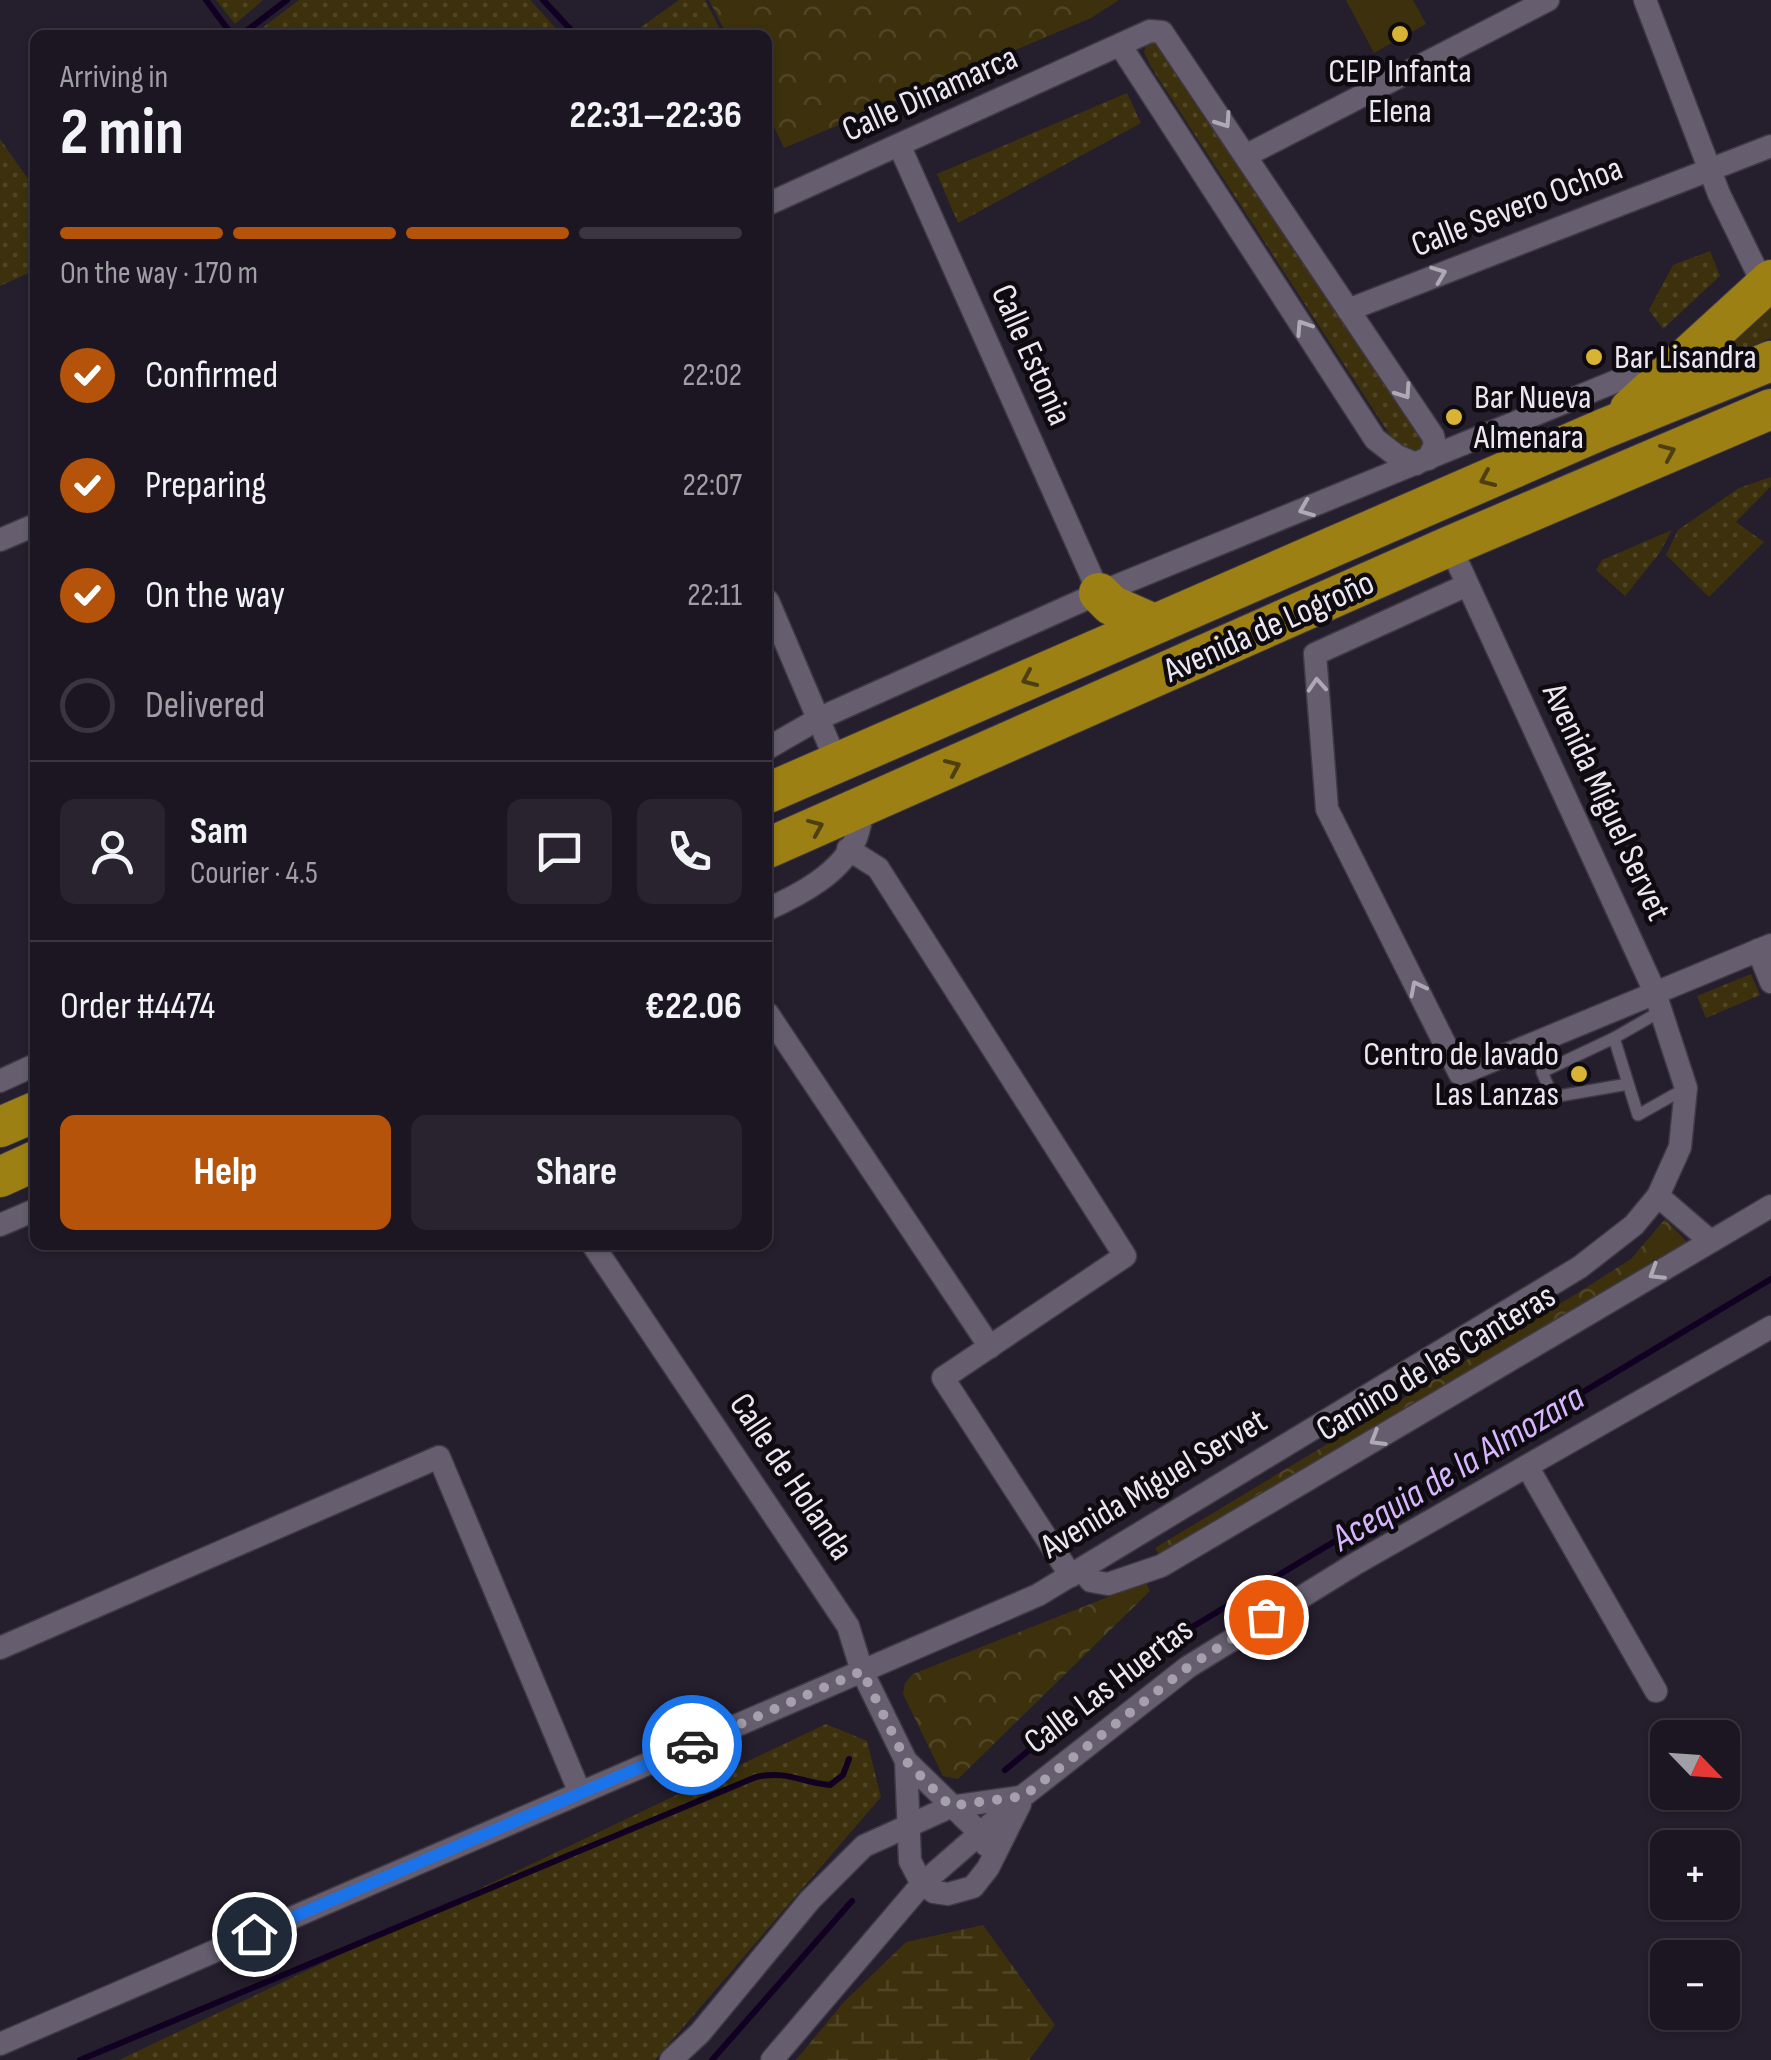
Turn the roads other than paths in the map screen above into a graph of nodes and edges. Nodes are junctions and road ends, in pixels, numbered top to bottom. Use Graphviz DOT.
graph roads {
  1 [pos="1548,0"];
  2 [pos="1645,0"];
  3 [pos="1120,45"];
  4 [pos="1771,146"];
  5 [pos="900,147"];
  6 [pos="1247,155"];
  7 [pos="1710,170"];
  8 [pos="772,202"];
  9 [pos="1767,283"];
  10 [pos="1348,310"];
  11 [pos="1771,361"];
  12 [pos="1670,371"];
  13 [pos="1771,408"];
  14 [pos="1602,429"];
  15 [pos="1375,439"];
  16 [pos="1412,465"];
  17 [pos="30,532"];
  18 [pos="0,540"];
  19 [pos="1450,546"];
  20 [pos="1467,584"];
  21 [pos="1099,593"];
  22 [pos="772,609"];
  23 [pos="1154,624"];
  24 [pos="1085,654"];
  25 [pos="820,718"];
  26 [pos="772,746"];
  27 [pos="837,762"];
  28 [pos="772,791"];
  29 [pos="864,806"];
  30 [pos="772,846"];
  31 [pos="848,849"];
  32 [pos="772,906"];
  33 [pos="1764,947"];
  34 [pos="1771,982"];
  35 [pos="1658,1000"];
  36 [pos="772,1020"];
  37 [pos="1614,1038"];
  38 [pos="30,1067"];
  39 [pos="0,1081"];
  40 [pos="1628,1084"];
  41 [pos="1686,1088"];
  42 [pos="30,1114"];
  43 [pos="0,1127"];
  44 [pos="30,1164"];
  45 [pos="0,1177"];
  46 [pos="1658,1196"];
  47 [pos="1771,1206"];
  48 [pos="30,1212"];
  49 [pos="0,1225"];
  50 [pos="1709,1240"];
  51 [pos="596,1250"];
  52 [pos="1771,1326"];
  53 [pos="990,1347"];
  54 [pos="1528,1466"];
  55 [pos="1076,1573"];
  56 [pos="0,1648"];
  57 [pos="862,1671"];
  58 [pos="1656,1691"];
  59 [pos="906,1761"];
  60 [pos="580,1793"];
  61 [pos="1024,1796"];
  62 [pos="950,1806"];
  63 [pos="979,1832"];
  64 [pos="909,1844"];
  65 [pos="988,1868"];
  66 [pos="922,1884"];
  67 [pos="948,1894"];
  68 [pos="902,1908"];
  69 [pos="0,2044"];
  70 [pos="671,2060"];
  71 [pos="772,2060"];
  1 -- 6 [label="street"];
  2 -- 7 [label="street"];
  3 -- 5 [label="street, Calle Dinamarca"];
  3 -- 6 [label="street, one-way"];
  15 -- 3 [label="street, one-way"];
  4 -- 7 [label="street, Calle Severo Ochoa"];
  5 -- 8 [label="street, Calle Dinamarca"];
  5 -- 21 [label="street, Calle Estonia"];
  6 -- 10 [label="street"];
  7 -- 9 [label="street"];
  10 -- 7 [label="street, Calle Severo Ochoa, one-way"];
  9 -- 12 [label="highway"];
  10 -- 16 [label="street, one-way"];
  11 -- 14 [label="highway, Avenida de Logroño"];
  12 -- 14 [label="highway"];
  12 -- 16 [label="street"];
  19 -- 13 [label="highway, Avenida de Logroño, one-way"];
  14 -- 23 [label="highway, Avenida de Logroño, one-way"];
  15 -- 16 [label="street"];
  15 -- 16 [label="street"];
  16 -- 21 [label="street, one-way"];
  17 -- 18 [label="street"];
  19 -- 20 [label="street, Avenida Miguel Servet"];
  29 -- 19 [label="highway, Avenida de Logroño, one-way"];
  20 -- 35 [label="street, Avenida Miguel Servet"];
  35 -- 20 [label="street, one-way"];
  21 -- 23 [label="highway"];
  21 -- 24 [label="highway"];
  21 -- 25 [label="street"];
  22 -- 25 [label="street"];
  23 -- 24 [label="highway, Avenida de Logroño"];
  24 -- 27 [label="highway, Avenida de Logroño, one-way"];
  25 -- 26 [label="street"];
  25 -- 27 [label="street"];
  27 -- 28 [label="highway, Avenida de Logroño"];
  30 -- 29 [label="highway, Avenida de Logroño, one-way"];
  29 -- 31 [label="street"];
  31 -- 32 [label="street"];
  31 -- 53 [label="street"];
  33 -- 34 [label="street"];
  33 -- 35 [label="street"];
  35 -- 37 [label="lane"];
  35 -- 41 [label="street, Avenida Miguel Servet"];
  36 -- 53 [label="street"];
  37 -- 40 [label="lane"];
  37 -- 40 [label="lane"];
  38 -- 39 [label="street"];
  40 -- 41 [label="lane"];
  41 -- 46 [label="street, Avenida Miguel Servet"];
  42 -- 43 [label="highway"];
  44 -- 45 [label="highway"];
  46 -- 50 [label="street"];
  46 -- 55 [label="street, Avenida Miguel Servet"];
  47 -- 50 [label="street, Camino de las Canteras"];
  48 -- 49 [label="street"];
  50 -- 55 [label="street, Camino de las Canteras, one-way"];
  51 -- 57 [label="street, Calle de Holanda"];
  52 -- 54 [label="street, Calle Las Huertas"];
  53 -- 55 [label="street"];
  54 -- 58 [label="street"];
  54 -- 61 [label="street, Calle Las Huertas"];
  55 -- 57 [label="street, Avenida Miguel Servet"];
  56 -- 60 [label="street"];
  57 -- 59 [label="street, Calle de Holanda"];
  57 -- 60 [label="street, Avenida Miguel Servet"];
  59 -- 62 [label="street, Calle de Holanda"];
  59 -- 64 [label="street, Calle de Holanda"];
  60 -- 69 [label="street, Avenida Miguel Servet"];
  61 -- 62 [label="street"];
  61 -- 63 [label="street, Calle Las Huertas"];
  61 -- 65 [label="street"];
  62 -- 63 [label="street, Calle de Holanda"];
  62 -- 64 [label="street"];
  63 -- 65 [label="street"];
  63 -- 66 [label="street, Calle Las Huertas"];
  64 -- 66 [label="street"];
  64 -- 68 [label="street"];
  64 -- 70 [label="street"];
  65 -- 67 [label="street"];
  66 -- 67 [label="street"];
  66 -- 68 [label="street, Calle Las Huertas"];
  67 -- 68 [label="street"];
  68 -- 71 [label="street, Calle Las Huertas"];
}
